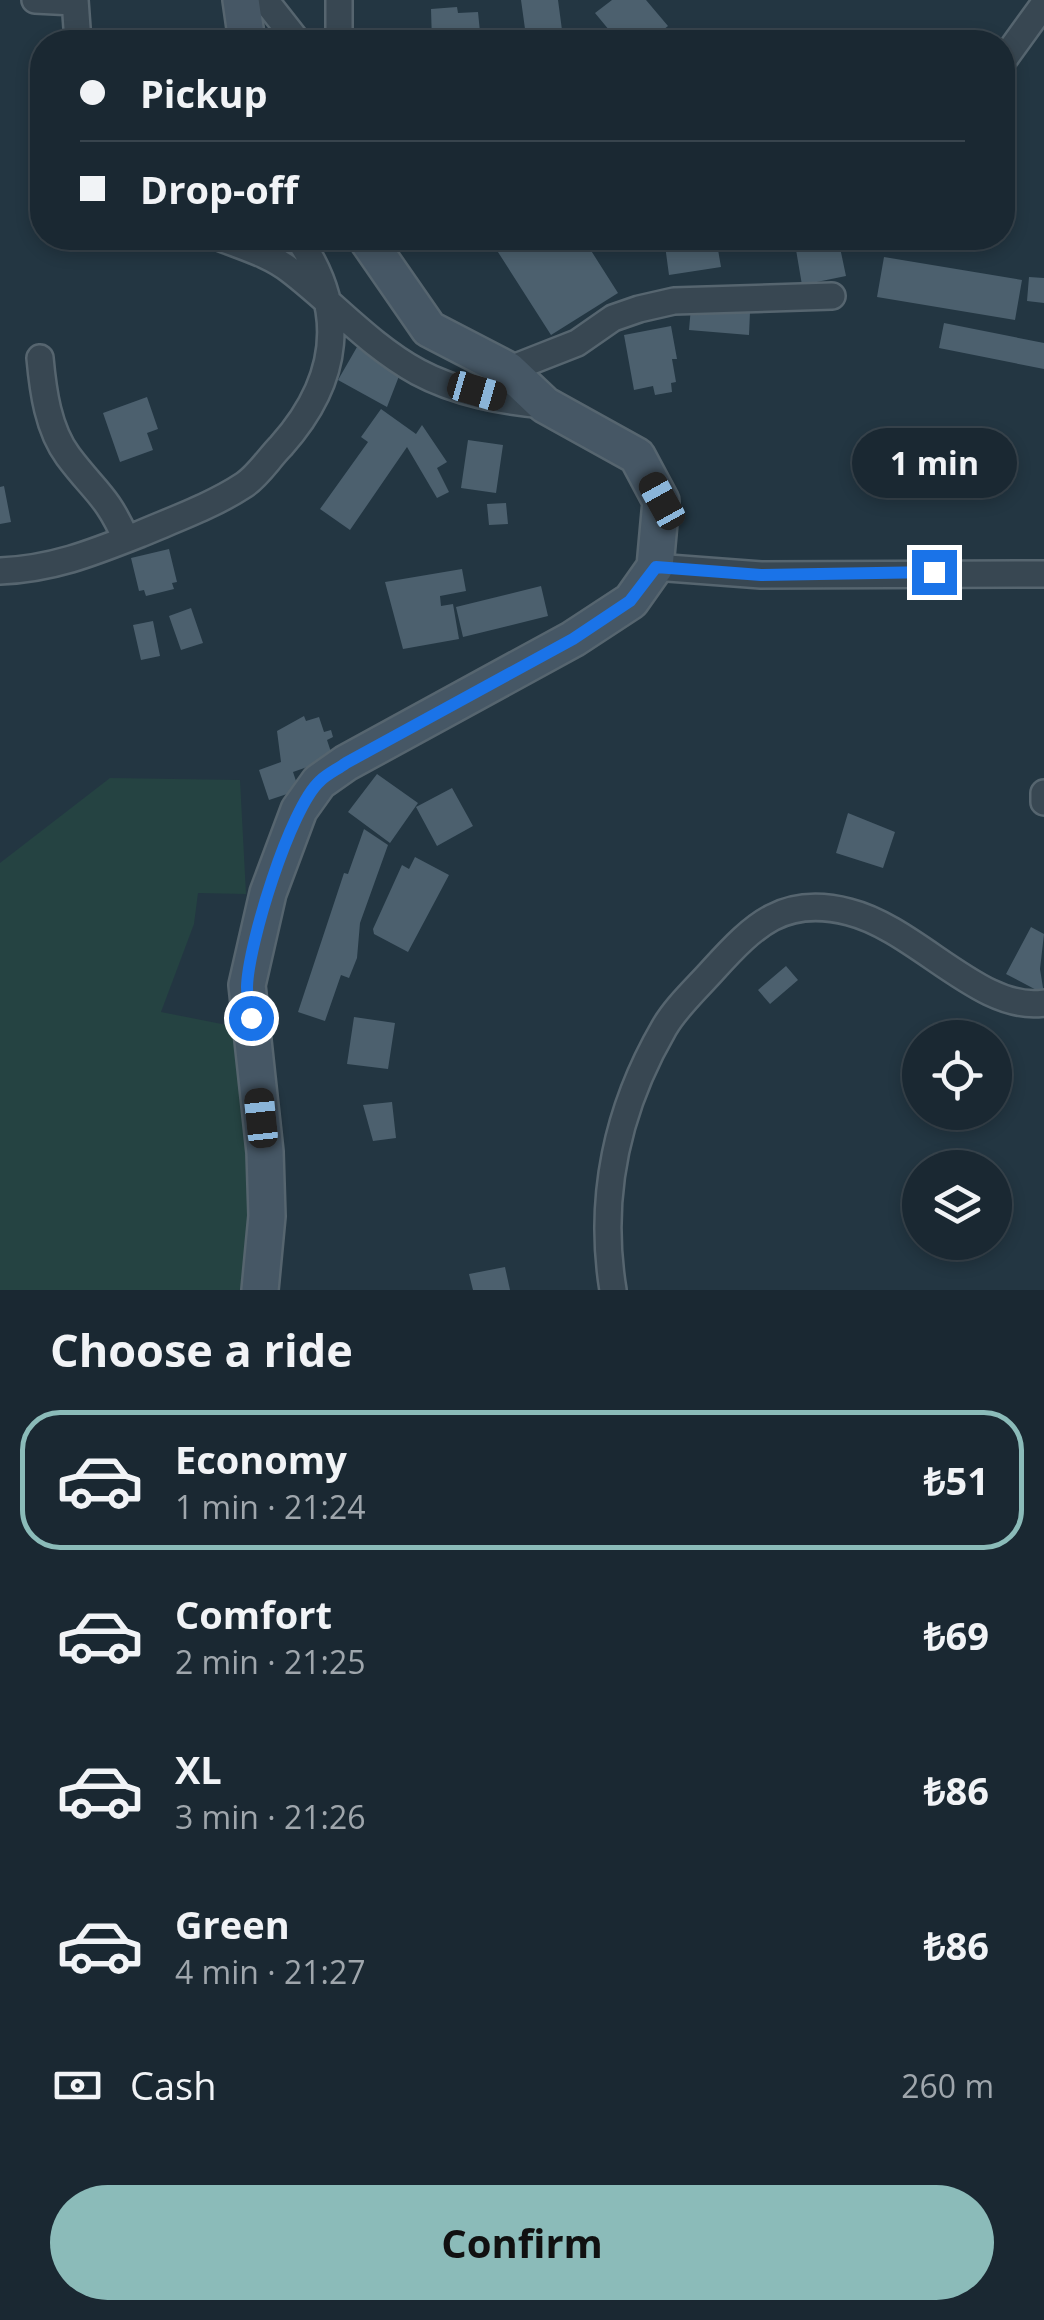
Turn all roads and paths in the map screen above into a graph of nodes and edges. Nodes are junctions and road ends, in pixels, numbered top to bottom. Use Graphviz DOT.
graph roads {
  1 [pos="36,0"];
  2 [pos="242,0"];
  3 [pos="265,0"];
  4 [pos="340,0"];
  5 [pos="74,1"];
  6 [pos="1044,4"];
  7 [pos="77,30"];
  8 [pos="246,30"];
  9 [pos="289,30"];
  10 [pos="339,30"];
  11 [pos="1015,44"];
  12 [pos="247,250"];
  13 [pos="305,250"];
  14 [pos="374,250"];
  15 [pos="832,296"];
  16 [pos="332,311"];
  17 [pos="40,358"];
  18 [pos="508,370"];
  19 [pos="545,405"];
  20 [pos="126,539"];
  21 [pos="656,567"];
  22 [pos="0,571"];
  23 [pos="1044,574"];
  24 [pos="1044,793"];
  25 [pos="1044,802"];
  26 [pos="1044,1003"];
  27 [pos="260,1290"];
  28 [pos="613,1290"];
  1 -- 5 [label="street"];
  2 -- 8 [label="street"];
  3 -- 9 [label="street"];
  4 -- 10 [label="street"];
  5 -- 7 [label="street"];
  6 -- 11 [label="street"];
  12 -- 16 [label="street"];
  13 -- 16 [label="street"];
  14 -- 18 [label="street"];
  15 -- 18 [label="street"];
  16 -- 19 [label="street"];
  16 -- 20 [label="street"];
  17 -- 20 [label="street"];
  18 -- 19 [label="street"];
  19 -- 21 [label="street"];
  20 -- 22 [label="street"];
  21 -- 23 [label="street"];
  21 -- 27 [label="street"];
  24 -- 25 [label="street"];
  26 -- 28 [label="street"];
}
